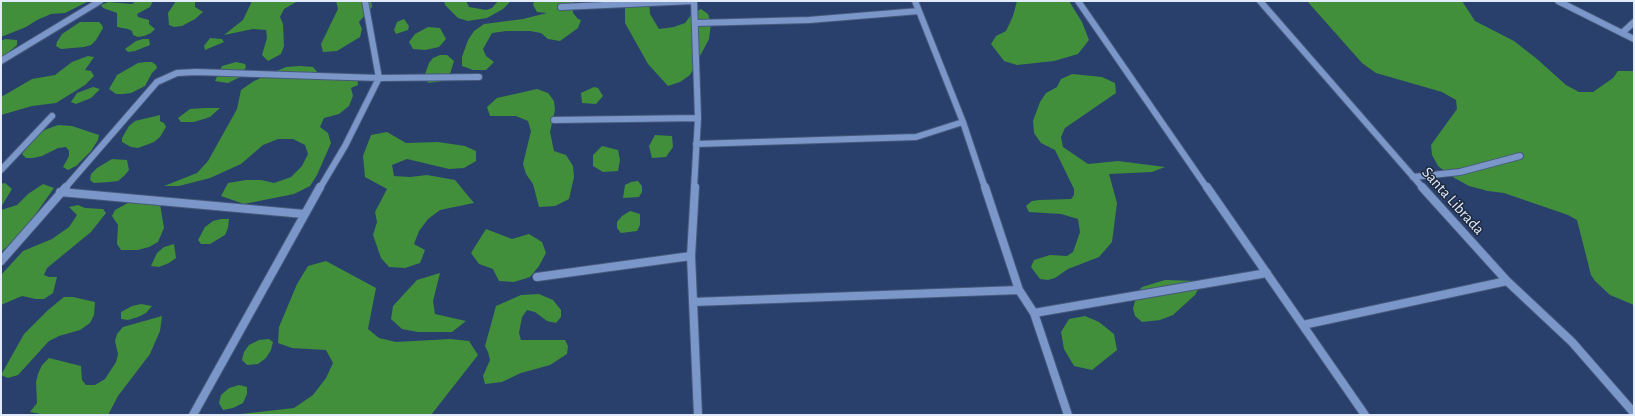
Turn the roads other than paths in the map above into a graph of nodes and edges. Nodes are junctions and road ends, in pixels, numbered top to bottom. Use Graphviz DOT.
graph roads {
  1 [pos="100,1"];
  2 [pos="365,1"];
  3 [pos="694,1"];
  4 [pos="915,1"];
  5 [pos="1078,1"];
  6 [pos="1260,1"];
  7 [pos="1558,1"];
  8 [pos="561,8"];
  9 [pos="919,11"];
  10 [pos="1634,22"];
  11 [pos="696,23"];
  12 [pos="1622,33"];
  13 [pos="1634,39"];
  14 [pos="1,61"];
  15 [pos="479,77"];
  16 [pos="378,78"];
  17 [pos="52,116"];
  18 [pos="698,118"];
  19 [pos="554,120"];
  20 [pos="963,122"];
  21 [pos="696,144"];
  22 [pos="1520,156"];
  23 [pos="1,170"];
  24 [pos="1413,177"];
  25 [pos="60,192"];
  26 [pos="304,214"];
  27 [pos="691,256"];
  28 [pos="1,261"];
  29 [pos="1266,273"];
  30 [pos="537,277"];
  31 [pos="1507,281"];
  32 [pos="1019,290"];
  33 [pos="693,302"];
  34 [pos="1034,313"];
  35 [pos="1303,325"];
  36 [pos="1634,412"];
  37 [pos="193,415"];
  38 [pos="698,415"];
  39 [pos="1068,415"];
  40 [pos="1365,415"];
  1 -- 14 [label="street"];
  2 -- 16 [label="street"];
  3 -- 8 [label="street"];
  3 -- 11 [label="street"];
  4 -- 9 [label="street"];
  5 -- 29 [label="street"];
  6 -- 24 [label="street, Santa Librada"];
  7 -- 12 [label="street"];
  9 -- 11 [label="street"];
  9 -- 20 [label="street"];
  10 -- 12 [label="street"];
  11 -- 18 [label="street"];
  12 -- 13 [label="street"];
  15 -- 16 [label="street"];
  16 -- 25 [label="street"];
  16 -- 26 [label="street"];
  17 -- 23 [label="street"];
  18 -- 19 [label="street"];
  18 -- 21 [label="street"];
  20 -- 21 [label="street"];
  20 -- 32 [label="street"];
  21 -- 27 [label="street"];
  22 -- 24 [label="street"];
  24 -- 31 [label="street, Santa Librada"];
  25 -- 26 [label="street"];
  25 -- 28 [label="street"];
  26 -- 37 [label="street"];
  27 -- 30 [label="street"];
  27 -- 33 [label="street"];
  29 -- 34 [label="street"];
  29 -- 35 [label="street"];
  31 -- 35 [label="street"];
  31 -- 36 [label="street, Santa Librada"];
  32 -- 33 [label="street"];
  32 -- 34 [label="street"];
  33 -- 38 [label="street"];
  34 -- 39 [label="street"];
  35 -- 40 [label="street"];
}
